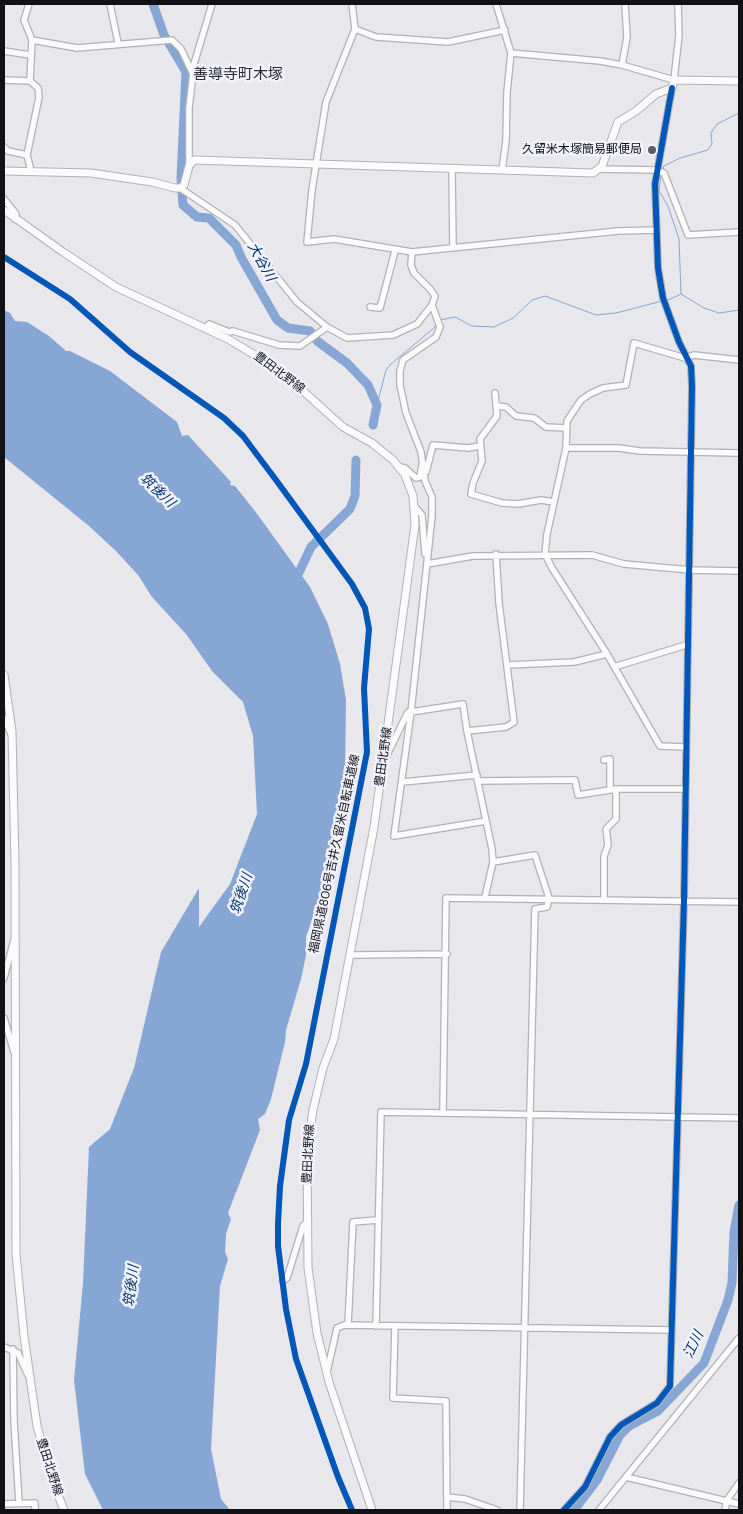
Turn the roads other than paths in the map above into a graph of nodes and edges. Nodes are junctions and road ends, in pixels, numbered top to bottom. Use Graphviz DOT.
graph roads {
  1 [pos="29,4"];
  2 [pos="110,4"];
  3 [pos="212,4"];
  4 [pos="352,4"];
  5 [pos="496,4"];
  6 [pos="625,4"];
  7 [pos="678,4"];
  8 [pos="355,29"];
  9 [pos="505,30"];
  10 [pos="32,40"];
  11 [pos="118,43"];
  12 [pos="4,50"];
  13 [pos="511,54"];
  14 [pos="30,55"];
  15 [pos="622,65"];
  16 [pos="193,74"];
  17 [pos="4,81"];
  18 [pos="739,81"];
  19 [pos="30,82"];
  20 [pos="673,84"];
  21 [pos="4,147"];
  22 [pos="27,155"];
  23 [pos="316,164"];
  24 [pos="190,166"];
  25 [pos="452,168"];
  26 [pos="502,170"];
  27 [pos="598,170"];
  28 [pos="656,170"];
  29 [pos="4,171"];
  30 [pos="31,171"];
  31 [pos="180,188"];
  32 [pos="4,199"];
  33 [pos="4,210"];
  34 [pos="15,218"];
  35 [pos="658,230"];
  36 [pos="739,232"];
  37 [pos="453,248"];
  38 [pos="395,251"];
  39 [pos="412,252"];
  40 [pos="432,305"];
  41 [pos="370,307"];
  42 [pos="327,327"];
  43 [pos="205,329"];
  44 [pos="689,358"];
  45 [pos="739,360"];
  46 [pos="495,393"];
  47 [pos="497,406"];
  48 [pos="566,428"];
  49 [pos="480,446"];
  50 [pos="566,448"];
  51 [pos="691,452"];
  52 [pos="739,453"];
  53 [pos="422,460"];
  54 [pos="400,467"];
  55 [pos="425,474"];
  56 [pos="554,502"];
  57 [pos="415,507"];
  58 [pos="496,554"];
  59 [pos="545,554"];
  60 [pos="427,564"];
  61 [pos="690,570"];
  62 [pos="739,571"];
  63 [pos="686,646"];
  64 [pos="606,654"];
  65 [pos="508,665"];
  66 [pos="614,667"];
  67 [pos="4,675"];
  68 [pos="411,712"];
  69 [pos="4,718"];
  70 [pos="467,730"];
  71 [pos="12,736"];
  72 [pos="684,748"];
  73 [pos="604,760"];
  74 [pos="384,761"];
  75 [pos="478,778"];
  76 [pos="402,782"];
  77 [pos="613,789"];
  78 [pos="685,789"];
  79 [pos="486,821"];
  80 [pos="493,862"];
  81 [pos="485,897"];
  82 [pos="548,898"];
  83 [pos="604,899"];
  84 [pos="684,900"];
  85 [pos="739,902"];
  86 [pos="15,936"];
  87 [pos="447,954"];
  88 [pos="351,955"];
  89 [pos="4,978"];
  90 [pos="4,1018"];
  91 [pos="16,1056"];
  92 [pos="443,1112"];
  93 [pos="528,1113"];
  94 [pos="678,1116"];
  95 [pos="739,1118"];
  96 [pos="378,1220"];
  97 [pos="307,1222"];
  98 [pos="283,1280"];
  99 [pos="348,1325"];
  100 [pos="376,1326"];
  101 [pos="395,1326"];
  102 [pos="523,1327"];
  103 [pos="672,1330"];
  104 [pos="739,1338"];
  105 [pos="4,1347"];
  106 [pos="13,1349"];
  107 [pos="327,1372"];
  108 [pos="29,1377"];
  109 [pos="626,1477"];
  110 [pos="739,1483"];
  111 [pos="447,1497"];
  112 [pos="727,1500"];
  113 [pos="19,1503"];
  114 [pos="4,1504"];
  115 [pos="739,1504"];
  116 [pos="35,1510"];
  117 [pos="64,1510"];
  118 [pos="372,1510"];
  119 [pos="447,1510"];
  120 [pos="497,1510"];
  121 [pos="520,1510"];
  122 [pos="564,1510"];
  123 [pos="599,1510"];
  124 [pos="725,1510"];
  1 -- 10 [label="street"];
  2 -- 11 [label="street"];
  3 -- 16 [label="street"];
  4 -- 8 [label="street"];
  5 -- 9 [label="street"];
  6 -- 15 [label="street"];
  7 -- 20 [label="street"];
  8 -- 9 [label="street"];
  8 -- 23 [label="street"];
  9 -- 13 [label="street"];
  10 -- 11 [label="street"];
  10 -- 14 [label="street"];
  11 -- 16 [label="street"];
  12 -- 14 [label="street"];
  13 -- 15 [label="street"];
  13 -- 26 [label="street"];
  14 -- 19 [label="street"];
  15 -- 20 [label="street"];
  16 -- 24 [label="street"];
  17 -- 19 [label="street"];
  18 -- 20 [label="main road"];
  19 -- 22 [label="street"];
  20 -- 27 [label="main road"];
  20 -- 28 [label="street"];
  21 -- 22 [label="street"];
  22 -- 30 [label="street"];
  23 -- 24 [label="main road"];
  23 -- 25 [label="main road"];
  23 -- 38 [label="street"];
  24 -- 31 [label="main road"];
  25 -- 26 [label="main road"];
  25 -- 37 [label="street"];
  26 -- 27 [label="main road"];
  27 -- 28 [label="street"];
  28 -- 35 [label="street"];
  28 -- 36 [label="street"];
  29 -- 30 [label="main road"];
  30 -- 31 [label="main road"];
  31 -- 42 [label="street"];
  32 -- 34 [label="street"];
  33 -- 34 [label="main road, 豊田北野線"];
  34 -- 43 [label="main road, 豊田北野線"];
  35 -- 37 [label="street"];
  35 -- 44 [label="street"];
  37 -- 39 [label="street"];
  38 -- 39 [label="street"];
  38 -- 41 [label="street"];
  39 -- 40 [label="street"];
  40 -- 42 [label="street"];
  40 -- 53 [label="street"];
  42 -- 43 [label="street"];
  43 -- 54 [label="main road, 豊田北野線"];
  44 -- 45 [label="street"];
  44 -- 48 [label="street"];
  44 -- 51 [label="street"];
  46 -- 47 [label="street"];
  47 -- 48 [label="street"];
  47 -- 49 [label="street"];
  48 -- 50 [label="street"];
  49 -- 55 [label="street"];
  49 -- 56 [label="street"];
  50 -- 51 [label="street"];
  50 -- 56 [label="street"];
  51 -- 52 [label="street"];
  51 -- 61 [label="street"];
  53 -- 54 [label="street"];
  53 -- 55 [label="street"];
  54 -- 57 [label="main road, 豊田北野線"];
  55 -- 60 [label="street"];
  56 -- 59 [label="street"];
  57 -- 60 [label="street"];
  57 -- 74 [label="main road, 豊田北野線"];
  58 -- 59 [label="street"];
  58 -- 60 [label="street"];
  58 -- 65 [label="street"];
  59 -- 61 [label="street"];
  59 -- 64 [label="street"];
  60 -- 68 [label="street"];
  61 -- 62 [label="street"];
  61 -- 63 [label="street"];
  63 -- 66 [label="street"];
  63 -- 72 [label="street"];
  64 -- 65 [label="street"];
  64 -- 66 [label="street"];
  65 -- 70 [label="street"];
  66 -- 72 [label="street"];
  67 -- 71 [label="main road, 豊田北野線"];
  68 -- 70 [label="street"];
  68 -- 74 [label="street"];
  68 -- 76 [label="street"];
  69 -- 71 [label="street"];
  70 -- 75 [label="street"];
  71 -- 86 [label="main road, 豊田北野線"];
  72 -- 78 [label="street"];
  73 -- 77 [label="street"];
  74 -- 88 [label="main road, 豊田北野線"];
  75 -- 76 [label="street"];
  75 -- 77 [label="street"];
  75 -- 79 [label="street"];
  76 -- 79 [label="street"];
  77 -- 78 [label="street"];
  77 -- 83 [label="street"];
  78 -- 84 [label="street"];
  79 -- 80 [label="street"];
  80 -- 81 [label="street"];
  80 -- 82 [label="street"];
  81 -- 82 [label="street"];
  81 -- 87 [label="street"];
  82 -- 83 [label="street"];
  82 -- 93 [label="street"];
  83 -- 84 [label="street"];
  84 -- 85 [label="street"];
  84 -- 94 [label="street"];
  86 -- 89 [label="street"];
  86 -- 91 [label="main road, 豊田北野線"];
  87 -- 88 [label="street"];
  87 -- 92 [label="street"];
  88 -- 97 [label="main road, 豊田北野線"];
  90 -- 91 [label="street"];
  91 -- 108 [label="main road, 豊田北野線"];
  92 -- 93 [label="street"];
  92 -- 96 [label="street"];
  93 -- 94 [label="street"];
  93 -- 102 [label="street"];
  94 -- 95 [label="street"];
  94 -- 103 [label="street"];
  96 -- 99 [label="street"];
  96 -- 100 [label="street"];
  97 -- 98 [label="street"];
  97 -- 107 [label="main road, 豊田北野線"];
  99 -- 100 [label="street"];
  99 -- 107 [label="street"];
  100 -- 101 [label="street"];
  101 -- 102 [label="street"];
  101 -- 111 [label="street"];
  102 -- 103 [label="street"];
  102 -- 121 [label="street"];
  103 -- 122 [label="street"];
  104 -- 109 [label="street"];
  105 -- 106 [label="street"];
  106 -- 108 [label="street"];
  106 -- 113 [label="street"];
  107 -- 118 [label="main road, 豊田北野線"];
  108 -- 117 [label="main road, 豊田北野線"];
  109 -- 112 [label="street"];
  109 -- 123 [label="street"];
  110 -- 112 [label="street"];
  111 -- 119 [label="street"];
  111 -- 120 [label="street"];
  112 -- 115 [label="street"];
  112 -- 124 [label="street"];
  113 -- 114 [label="street"];
  113 -- 116 [label="street"];
}
